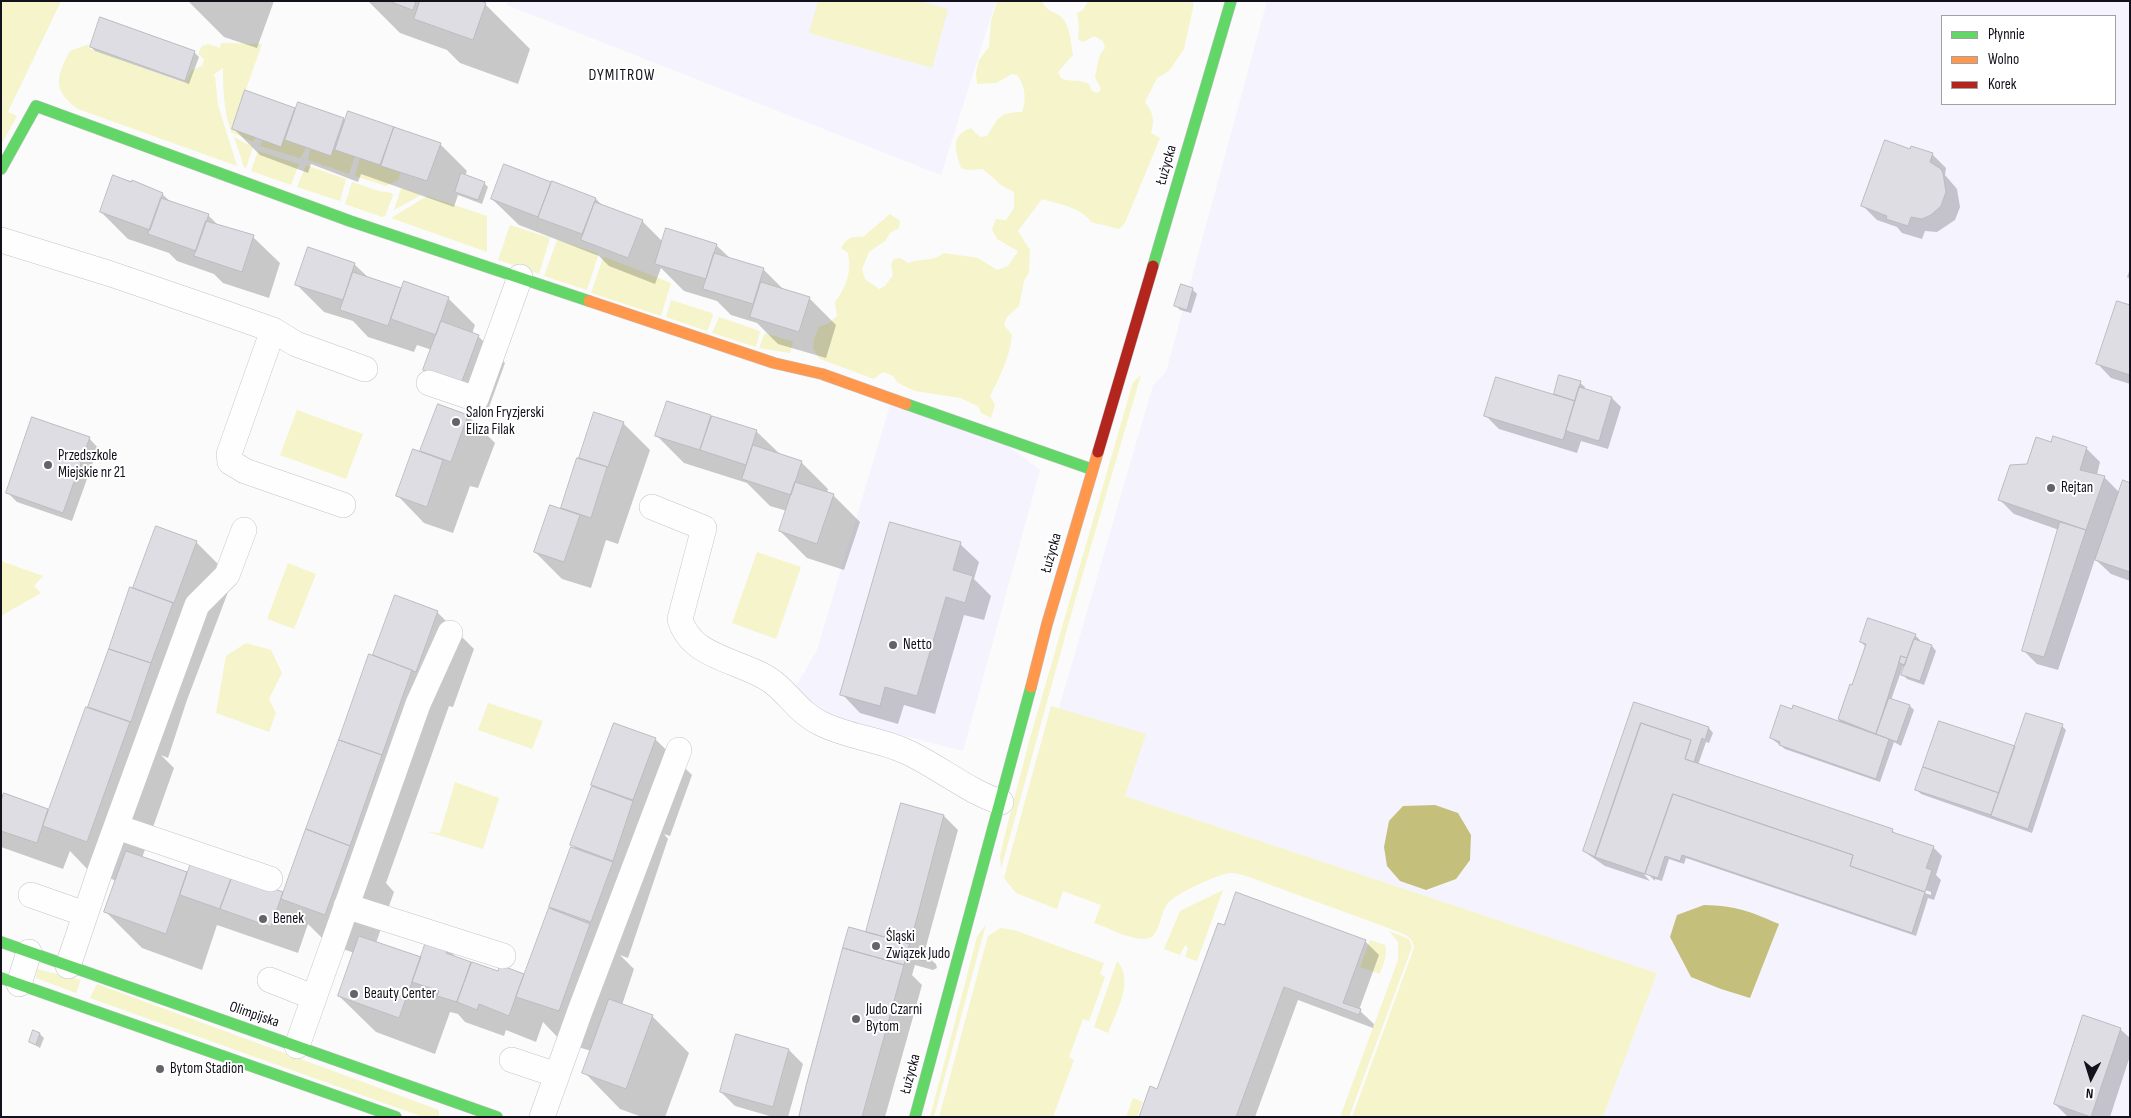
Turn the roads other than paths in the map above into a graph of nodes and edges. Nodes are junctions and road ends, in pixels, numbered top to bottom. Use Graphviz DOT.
graph roads {
  1 [pos="1231,1"];
  2 [pos="1,169"];
  3 [pos="1,240"];
  4 [pos="520,277"];
  5 [pos="273,330"];
  6 [pos="365,369"];
  7 [pos="429,383"];
  8 [pos="1091,469"];
  9 [pos="343,505"];
  10 [pos="652,507"];
  11 [pos="244,530"];
  12 [pos="450,633"];
  13 [pos="679,750"];
  14 [pos="1000,802"];
  15 [pos="117,827"];
  16 [pos="270,879"];
  17 [pos="31,895"];
  18 [pos="346,906"];
  19 [pos="85,914"];
  20 [pos="1,942"];
  21 [pos="29,952"];
  22 [pos="503,956"];
  23 [pos="68,966"];
  24 [pos="270,980"];
  25 [pos="10,981"];
  26 [pos="313,997"];
  27 [pos="297,1046"];
  28 [pos="512,1060"];
  29 [pos="557,1075"];
  30 [pos="483,1114"];
  31 [pos="396,1117"];
  32 [pos="542,1117"];
  33 [pos="915,1117"];
  1 -- 8 [label="street, Łużycka"];
  2 -- 4 [label="street"];
  3 -- 5 [label="street"];
  4 -- 7 [label="street"];
  4 -- 8 [label="street"];
  5 -- 6 [label="street"];
  5 -- 9 [label="street"];
  8 -- 14 [label="street, Łużycka"];
  10 -- 14 [label="street"];
  11 -- 15 [label="street"];
  12 -- 18 [label="street"];
  13 -- 29 [label="street"];
  14 -- 33 [label="street, Łużycka"];
  15 -- 16 [label="street"];
  15 -- 19 [label="street"];
  17 -- 19 [label="street"];
  18 -- 22 [label="street"];
  18 -- 26 [label="street"];
  19 -- 23 [label="street"];
  20 -- 21 [label="street, Olimpijska"];
  21 -- 23 [label="street, Olimpijska"];
  21 -- 25 [label="street"];
  23 -- 27 [label="street, Olimpijska"];
  24 -- 26 [label="street"];
  25 -- 31 [label="street"];
  26 -- 27 [label="street"];
  27 -- 30 [label="street, Olimpijska"];
  28 -- 29 [label="street"];
  29 -- 32 [label="street"];
}
